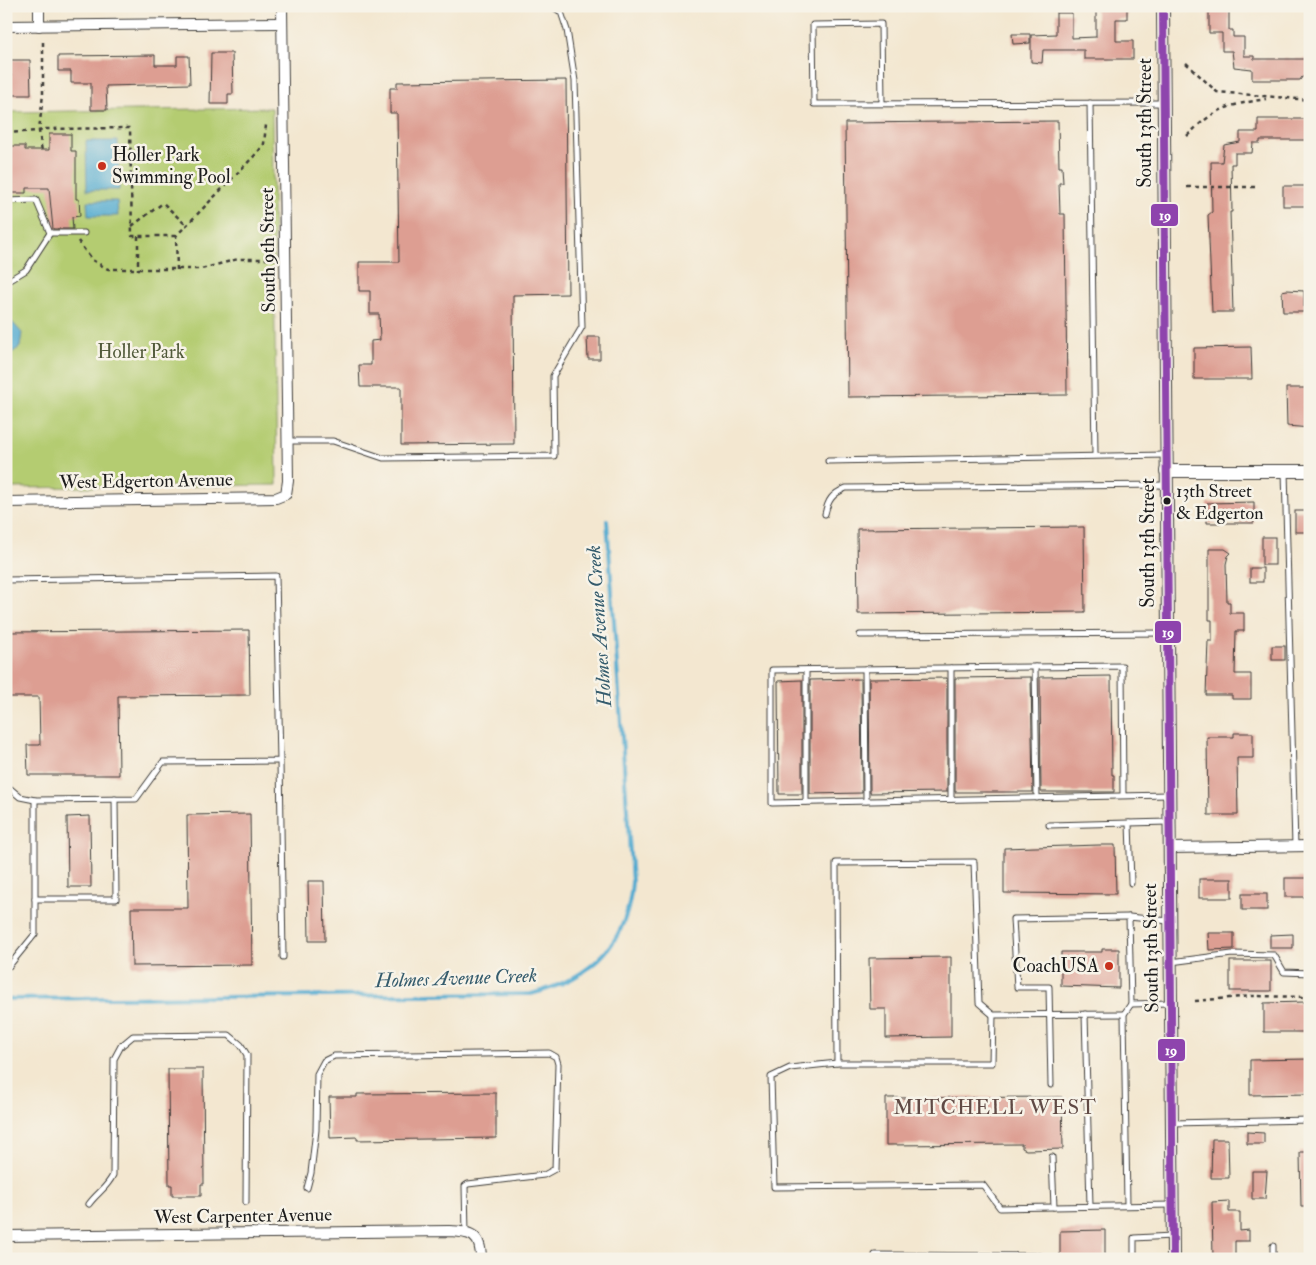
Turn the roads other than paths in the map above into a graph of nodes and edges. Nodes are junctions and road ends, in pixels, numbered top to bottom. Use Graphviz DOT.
graph roads {
  1 [pos="39,6"];
  2 [pos="282,6"];
  3 [pos="552,6"];
  4 [pos="1163,6"];
  5 [pos="282,23"];
  6 [pos="6,26"];
  7 [pos="39,26"];
  8 [pos="1090,103"];
  9 [pos="1164,103"];
  10 [pos="882,104"];
  11 [pos="6,201"];
  12 [pos="50,233"];
  13 [pos="84,233"];
  14 [pos="6,282"];
  15 [pos="288,441"];
  16 [pos="1095,455"];
  17 [pos="1166,455"];
  18 [pos="828,461"];
  19 [pos="1166,470"];
  20 [pos="1285,471"];
  21 [pos="1310,471"];
  22 [pos="1166,485"];
  23 [pos="286,494"];
  24 [pos="6,502"];
  25 [pos="825,514"];
  26 [pos="6,580"];
  27 [pos="1168,633"];
  28 [pos="860,635"];
  29 [pos="1035,667"];
  30 [pos="951,668"];
  31 [pos="806,670"];
  32 [pos="865,670"];
  33 [pos="280,761"];
  34 [pos="6,785"];
  35 [pos="1169,795"];
  36 [pos="1124,796"];
  37 [pos="1038,798"];
  38 [pos="115,799"];
  39 [pos="952,799"];
  40 [pos="35,800"];
  41 [pos="866,801"];
  42 [pos="806,802"];
  43 [pos="1168,822"];
  44 [pos="1129,823"];
  45 [pos="1050,825"];
  46 [pos="1295,846"];
  47 [pos="1310,846"];
  48 [pos="1169,848"];
  49 [pos="1131,882"];
  50 [pos="35,899"];
  51 [pos="1129,917"];
  52 [pos="1170,921"];
  53 [pos="283,957"];
  54 [pos="1170,962"];
  55 [pos="6,966"];
  56 [pos="1310,973"];
  57 [pos="1171,1003"];
  58 [pos="1131,1004"];
  59 [pos="993,1014"];
  60 [pos="1050,1014"];
  61 [pos="1085,1014"];
  62 [pos="1124,1014"];
  63 [pos="836,1063"];
  64 [pos="1051,1085"];
  65 [pos="1310,1120"];
  66 [pos="1172,1123"];
  67 [pos="1052,1157"];
  68 [pos="307,1188"];
  69 [pos="246,1202"];
  70 [pos="89,1204"];
  71 [pos="1172,1205"];
  72 [pos="1090,1206"];
  73 [pos="1127,1206"];
  74 [pos="1054,1207"];
  75 [pos="466,1233"];
  76 [pos="6,1236"];
  77 [pos="1173,1236"];
  78 [pos="1273,1246"];
  79 [pos="482,1259"];
  80 [pos="875,1259"];
  81 [pos="1040,1259"];
  82 [pos="1134,1259"];
  83 [pos="1173,1259"];
  84 [pos="1273,1259"];
  1 -- 7 [label="street"];
  2 -- 5 [label="street, South 9th Street"];
  3 -- 15 [label="lane"];
  4 -- 9 [label="street, South 13th Street"];
  5 -- 7 [label="street"];
  5 -- 15 [label="street, South 9th Street"];
  6 -- 7 [label="street"];
  8 -- 9 [label="lane"];
  8 -- 10 [label="lane"];
  8 -- 16 [label="lane"];
  9 -- 17 [label="street, South 13th Street"];
  10 -- 10 [label="lane"];
  11 -- 12 [label="lane"];
  12 -- 13 [label="lane"];
  12 -- 14 [label="lane"];
  15 -- 23 [label="street, South 9th Street"];
  16 -- 17 [label="lane"];
  16 -- 18 [label="lane"];
  17 -- 19 [label="street, South 13th Street"];
  19 -- 20 [label="street"];
  19 -- 22 [label="street, South 13th Street"];
  20 -- 21 [label="street"];
  20 -- 46 [label="lane"];
  22 -- 25 [label="lane"];
  22 -- 27 [label="street, South 13th Street"];
  23 -- 24 [label="street, West Edgerton Avenue"];
  26 -- 33 [label="lane"];
  27 -- 28 [label="lane"];
  27 -- 35 [label="street, South 13th Street"];
  29 -- 30 [label="lane"];
  29 -- 36 [label="lane"];
  29 -- 37 [label="lane"];
  30 -- 32 [label="lane"];
  30 -- 39 [label="lane"];
  31 -- 32 [label="lane"];
  31 -- 42 [label="lane"];
  31 -- 42 [label="lane"];
  32 -- 41 [label="lane"];
  33 -- 38 [label="lane"];
  33 -- 53 [label="lane"];
  34 -- 40 [label="lane"];
  35 -- 36 [label="lane"];
  35 -- 43 [label="street, South 13th Street"];
  36 -- 37 [label="lane"];
  37 -- 39 [label="lane"];
  38 -- 40 [label="lane"];
  38 -- 50 [label="lane"];
  39 -- 41 [label="lane"];
  40 -- 50 [label="lane"];
  41 -- 42 [label="lane"];
  43 -- 44 [label="lane"];
  43 -- 48 [label="street, South 13th Street"];
  44 -- 45 [label="lane"];
  44 -- 49 [label="lane"];
  46 -- 47 [label="street"];
  46 -- 48 [label="street"];
  48 -- 52 [label="street, South 13th Street"];
  50 -- 55 [label="lane"];
  51 -- 52 [label="lane"];
  51 -- 58 [label="lane"];
  51 -- 60 [label="lane"];
  52 -- 54 [label="street, South 13th Street"];
  54 -- 56 [label="lane"];
  54 -- 57 [label="street, South 13th Street"];
  57 -- 58 [label="lane"];
  57 -- 66 [label="street, South 13th Street"];
  58 -- 62 [label="lane"];
  59 -- 60 [label="lane"];
  59 -- 63 [label="lane"];
  59 -- 63 [label="lane"];
  60 -- 61 [label="lane"];
  60 -- 64 [label="lane"];
  61 -- 62 [label="lane"];
  61 -- 72 [label="lane"];
  62 -- 73 [label="lane"];
  63 -- 74 [label="lane"];
  65 -- 66 [label="lane"];
  66 -- 71 [label="street, South 13th Street"];
  67 -- 74 [label="lane"];
  68 -- 75 [label="lane"];
  69 -- 70 [label="lane"];
  71 -- 73 [label="lane"];
  71 -- 77 [label="street, South 13th Street"];
  72 -- 73 [label="lane"];
  72 -- 74 [label="lane"];
  75 -- 76 [label="street, West Carpenter Avenue"];
  75 -- 79 [label="street, West Carpenter Avenue"];
  77 -- 82 [label="lane"];
  77 -- 83 [label="street, South 13th Street"];
  78 -- 84 [label="lane"];
  80 -- 81 [label="lane"];
}
